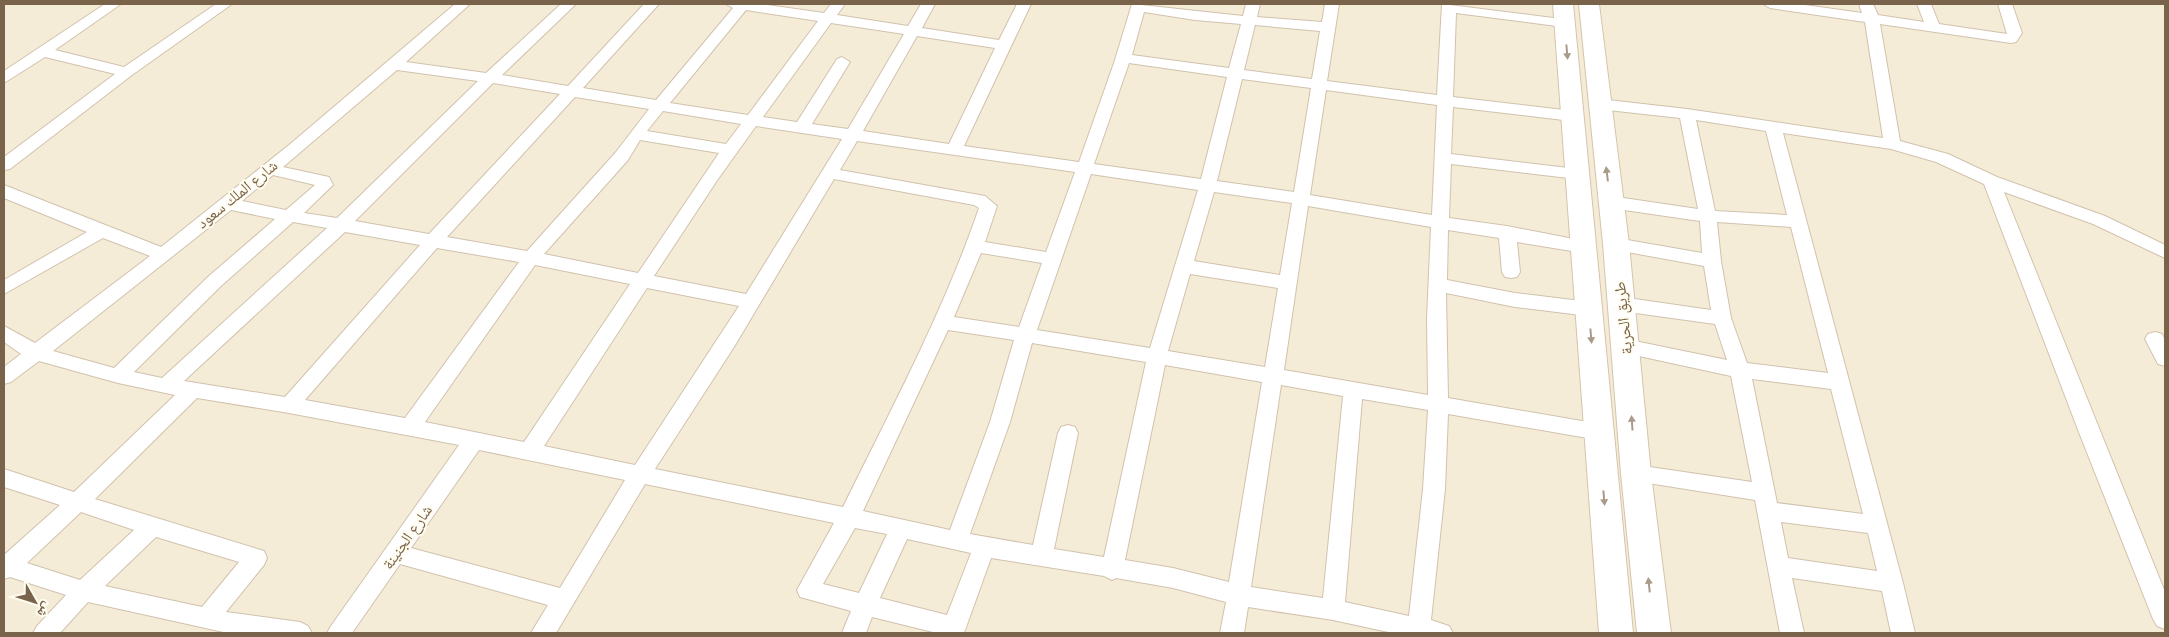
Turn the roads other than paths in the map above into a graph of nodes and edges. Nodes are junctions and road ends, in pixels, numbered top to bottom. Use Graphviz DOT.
graph roads {
  1 [pos="114,4"];
  2 [pos="224,4"];
  3 [pos="463,4"];
  4 [pos="569,4"];
  5 [pos="652,4"];
  6 [pos="739,4"];
  7 [pos="838,4"];
  8 [pos="928,4"];
  9 [pos="1024,4"];
  10 [pos="1253,4"];
  11 [pos="1332,4"];
  12 [pos="1589,4"];
  13 [pos="1770,4"];
  14 [pos="1866,4"];
  15 [pos="1924,4"];
  16 [pos="2005,4"];
  17 [pos="1139,5"];
  18 [pos="1449,6"];
  19 [pos="1563,13"];
  20 [pos="829,18"];
  21 [pos="1872,19"];
  22 [pos="1248,20"];
  23 [pos="1328,27"];
  24 [pos="1933,27"];
  25 [pos="913,30"];
  26 [pos="1004,45"];
  27 [pos="44,52"];
  28 [pos="1123,58"];
  29 [pos="842,62"];
  30 [pos="394,65"];
  31 [pos="127,72"];
  32 [pos="1236,72"];
  33 [pos="4,78"];
  34 [pos="490,78"];
  35 [pos="1319,85"];
  36 [pos="572,92"];
  37 [pos="1443,102"];
  38 [pos="1599,104"];
  39 [pos="659,106"];
  40 [pos="1687,114"];
  41 [pos="1572,116"];
  42 [pos="754,121"];
  43 [pos="802,127"];
  44 [pos="1773,127"];
  45 [pos="636,134"];
  46 [pos="851,134"];
  47 [pos="1892,144"];
  48 [pos="955,148"];
  49 [pos="731,150"];
  50 [pos="1441,158"];
  51 [pos="4,165"];
  52 [pos="1085,168"];
  53 [pos="268,169"];
  54 [pos="829,172"];
  55 [pos="1577,174"];
  56 [pos="1991,181"];
  57 [pos="1207,187"];
  58 [pos="4,191"];
  59 [pos="1302,199"];
  60 [pos="1610,202"];
  61 [pos="226,203"];
  62 [pos="289,216"];
  63 [pos="1708,216"];
  64 [pos="1797,222"];
  65 [pos="1440,223"];
  66 [pos="341,225"];
  67 [pos="101,232"];
  68 [pos="1507,232"];
  69 [pos="433,240"];
  70 [pos="1616,244"];
  71 [pos="975,246"];
  72 [pos="1584,247"];
  73 [pos="2165,252"];
  74 [pos="162,254"];
  75 [pos="531,258"];
  76 [pos="1052,259"];
  77 [pos="1712,261"];
  78 [pos="1183,266"];
  79 [pos="1511,272"];
  80 [pos="642,280"];
  81 [pos="1287,283"];
  82 [pos="1438,285"];
  83 [pos="4,288"];
  84 [pos="751,302"];
  85 [pos="1620,304"];
  86 [pos="1589,309"];
  87 [pos="1722,318"];
  88 [pos="942,322"];
  89 [pos="4,333"];
  90 [pos="1025,336"];
  91 [pos="2155,339"];
  92 [pos="1625,346"];
  93 [pos="35,353"];
  94 [pos="1157,356"];
  95 [pos="2165,359"];
  96 [pos="1740,370"];
  97 [pos="118,376"];
  98 [pos="1274,376"];
  99 [pos="4,377"];
  100 [pos="1839,382"];
  101 [pos="166,386"];
  102 [pos="192,391"];
  103 [pos="1354,391"];
  104 [pos="1438,404"];
  105 [pos="289,405"];
  106 [pos="410,427"];
  107 [pos="1599,432"];
  108 [pos="1068,433"];
  109 [pos="474,441"];
  110 [pos="530,450"];
  111 [pos="1636,474"];
  112 [pos="639,476"];
  113 [pos="4,478"];
  114 [pos="1766,502"];
  115 [pos="77,503"];
  116 [pos="849,518"];
  117 [pos="1877,525"];
  118 [pos="152,527"];
  119 [pos="901,528"];
  120 [pos="957,540"];
  121 [pos="984,547"];
  122 [pos="396,553"];
  123 [pos="1041,557"];
  124 [pos="5,566"];
  125 [pos="1778,566"];
  126 [pos="1112,570"];
  127 [pos="1892,584"];
  128 [pos="84,591"];
  129 [pos="1239,594"];
  130 [pos="566,600"];
  131 [pos="866,603"];
  132 [pos="1333,610"];
  133 [pos="2165,619"];
  134 [pos="215,625"];
  135 [pos="1419,629"];
  136 [pos="953,630"];
  137 [pos="46,633"];
  138 [pos="300,633"];
  139 [pos="339,633"];
  140 [pos="543,633"];
  141 [pos="854,633"];
  142 [pos="1232,633"];
  143 [pos="1441,633"];
  144 [pos="1616,633"];
  145 [pos="1654,633"];
  146 [pos="1792,633"];
  147 [pos="1904,633"];
  1 -- 27 [label="street"];
  2 -- 31 [label="street"];
  3 -- 30 [label="street, شارع الملك سعود"];
  4 -- 34 [label="street"];
  5 -- 36 [label="street"];
  6 -- 20 [label="street"];
  6 -- 39 [label="street"];
  7 -- 20 [label="street"];
  8 -- 25 [label="street"];
  9 -- 26 [label="street"];
  10 -- 22 [label="street"];
  11 -- 23 [label="street"];
  12 -- 38 [label="main road, طريق الحرية"];
  13 -- 21 [label="street"];
  14 -- 21 [label="street"];
  15 -- 24 [label="street"];
  16 -- 24 [label="street"];
  17 -- 22 [label="street"];
  17 -- 28 [label="street"];
  18 -- 19 [label="street"];
  18 -- 37 [label="street"];
  19 -- 41 [label="main road, طريق الحرية, one-way"];
  20 -- 25 [label="street"];
  20 -- 42 [label="street"];
  21 -- 24 [label="street"];
  21 -- 47 [label="street"];
  22 -- 23 [label="street"];
  22 -- 32 [label="street"];
  23 -- 35 [label="street"];
  25 -- 26 [label="street"];
  25 -- 46 [label="street"];
  26 -- 48 [label="street"];
  27 -- 31 [label="street"];
  27 -- 33 [label="street"];
  28 -- 32 [label="street"];
  28 -- 52 [label="street"];
  29 -- 43 [label="street"];
  30 -- 34 [label="street"];
  30 -- 53 [label="street, شارع الملك سعود"];
  31 -- 51 [label="street"];
  32 -- 35 [label="street"];
  32 -- 57 [label="street"];
  34 -- 36 [label="street"];
  34 -- 66 [label="street"];
  35 -- 37 [label="street"];
  35 -- 59 [label="street"];
  36 -- 39 [label="street"];
  36 -- 69 [label="street"];
  37 -- 41 [label="street"];
  37 -- 50 [label="street"];
  38 -- 40 [label="street"];
  60 -- 38 [label="main road, طريق الحرية, one-way"];
  39 -- 42 [label="street"];
  39 -- 45 [label="street"];
  40 -- 44 [label="street"];
  40 -- 63 [label="street"];
  41 -- 55 [label="main road, طريق الحرية"];
  42 -- 43 [label="street"];
  42 -- 49 [label="street"];
  43 -- 46 [label="street"];
  44 -- 47 [label="street"];
  44 -- 64 [label="street"];
  45 -- 49 [label="street"];
  45 -- 75 [label="street"];
  46 -- 48 [label="street"];
  46 -- 54 [label="street"];
  47 -- 56 [label="street"];
  48 -- 52 [label="street"];
  49 -- 80 [label="street"];
  50 -- 55 [label="street"];
  50 -- 65 [label="street"];
  52 -- 57 [label="street"];
  52 -- 76 [label="street"];
  53 -- 61 [label="street, شارع الملك سعود"];
  53 -- 62 [label="street"];
  54 -- 71 [label="street"];
  54 -- 84 [label="street"];
  55 -- 72 [label="main road, طريق الحرية"];
  56 -- 73 [label="street"];
  56 -- 133 [label="street"];
  57 -- 59 [label="street"];
  57 -- 78 [label="street"];
  58 -- 67 [label="street"];
  59 -- 65 [label="street"];
  59 -- 81 [label="street"];
  60 -- 63 [label="street"];
  60 -- 70 [label="main road, طريق الحرية"];
  61 -- 62 [label="street"];
  61 -- 74 [label="street, شارع الملك سعود"];
  62 -- 66 [label="street"];
  62 -- 97 [label="street"];
  63 -- 64 [label="street"];
  63 -- 77 [label="street"];
  64 -- 100 [label="street"];
  65 -- 68 [label="street"];
  65 -- 82 [label="street"];
  66 -- 69 [label="street"];
  66 -- 101 [label="street"];
  67 -- 74 [label="street"];
  67 -- 83 [label="street"];
  68 -- 72 [label="street"];
  68 -- 79 [label="street"];
  69 -- 75 [label="street"];
  69 -- 105 [label="street"];
  70 -- 77 [label="street"];
  70 -- 85 [label="main road, طريق الحرية"];
  71 -- 76 [label="street"];
  71 -- 88 [label="street"];
  72 -- 86 [label="main road, طريق الحرية"];
  74 -- 93 [label="street, شارع الملك سعود"];
  75 -- 80 [label="street"];
  75 -- 106 [label="street"];
  76 -- 90 [label="street"];
  77 -- 87 [label="street"];
  78 -- 81 [label="street"];
  78 -- 94 [label="street"];
  80 -- 84 [label="street"];
  80 -- 110 [label="street"];
  81 -- 98 [label="street"];
  82 -- 86 [label="street"];
  82 -- 104 [label="street"];
  84 -- 112 [label="street"];
  85 -- 87 [label="street"];
  85 -- 92 [label="main road, طريق الحرية"];
  86 -- 107 [label="main road, طريق الحرية, one-way"];
  87 -- 96 [label="street"];
  88 -- 90 [label="street"];
  88 -- 116 [label="street"];
  89 -- 93 [label="street"];
  90 -- 94 [label="street"];
  90 -- 120 [label="street"];
  91 -- 95 [label="street"];
  92 -- 96 [label="street"];
  111 -- 92 [label="main road, طريق الحرية, one-way"];
  93 -- 97 [label="street"];
  93 -- 99 [label="street, شارع الملك سعود"];
  94 -- 98 [label="street"];
  94 -- 126 [label="street"];
  96 -- 100 [label="street"];
  96 -- 114 [label="street"];
  97 -- 101 [label="street"];
  98 -- 103 [label="street"];
  98 -- 129 [label="street"];
  100 -- 117 [label="street"];
  101 -- 102 [label="street"];
  102 -- 105 [label="street"];
  102 -- 115 [label="street"];
  103 -- 104 [label="street"];
  103 -- 132 [label="street"];
  104 -- 107 [label="street"];
  104 -- 135 [label="street"];
  105 -- 106 [label="street"];
  106 -- 109 [label="street"];
  107 -- 144 [label="main road, طريق الحرية, one-way"];
  108 -- 123 [label="street"];
  109 -- 110 [label="street"];
  109 -- 122 [label="street, شارع الجنينة"];
  110 -- 112 [label="street"];
  111 -- 114 [label="street"];
  145 -- 111 [label="main road, طريق الحرية, one-way"];
  112 -- 116 [label="street"];
  112 -- 130 [label="street"];
  113 -- 115 [label="street"];
  114 -- 117 [label="street"];
  114 -- 125 [label="street"];
  115 -- 118 [label="street"];
  115 -- 124 [label="street"];
  116 -- 119 [label="street"];
  116 -- 131 [label="street"];
  117 -- 127 [label="street"];
  118 -- 128 [label="street"];
  118 -- 134 [label="street"];
  119 -- 120 [label="street"];
  119 -- 131 [label="street"];
  120 -- 121 [label="street"];
  121 -- 123 [label="street"];
  121 -- 136 [label="street"];
  122 -- 130 [label="street"];
  122 -- 139 [label="street, شارع الجنينة"];
  123 -- 126 [label="street"];
  124 -- 128 [label="street"];
  125 -- 127 [label="street"];
  125 -- 146 [label="street"];
  126 -- 129 [label="street"];
  127 -- 147 [label="street"];
  128 -- 134 [label="street"];
  128 -- 137 [label="street"];
  129 -- 132 [label="street"];
  129 -- 142 [label="street"];
  130 -- 140 [label="street"];
  131 -- 136 [label="street"];
  131 -- 141 [label="street"];
  132 -- 135 [label="street"];
  134 -- 138 [label="street"];
  135 -- 143 [label="street"];
}
